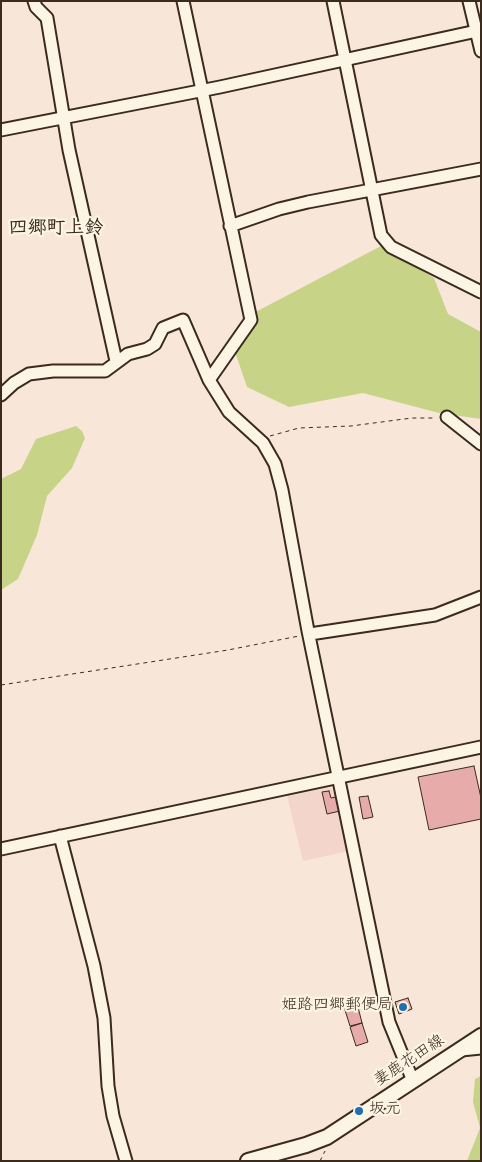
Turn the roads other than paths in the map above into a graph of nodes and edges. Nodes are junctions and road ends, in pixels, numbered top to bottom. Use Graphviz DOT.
graph roads {
  1 [pos="34,1"];
  2 [pos="182,1"];
  3 [pos="333,1"];
  4 [pos="469,1"];
  5 [pos="479,30"];
  6 [pos="481,51"];
  7 [pos="346,60"];
  8 [pos="200,90"];
  9 [pos="63,116"];
  10 [pos="1,130"];
  11 [pos="481,169"];
  12 [pos="371,189"];
  13 [pos="230,226"];
  14 [pos="481,292"];
  15 [pos="116,361"];
  16 [pos="209,380"];
  17 [pos="1,395"];
  18 [pos="447,417"];
  19 [pos="481,444"];
  20 [pos="481,597"];
  21 [pos="310,634"];
  22 [pos="481,747"];
  23 [pos="340,778"];
  24 [pos="60,836"];
  25 [pos="1,849"];
  26 [pos="481,1036"];
  27 [pos="481,1048"];
  28 [pos="461,1050"];
  29 [pos="413,1081"];
  30 [pos="264,1159"];
  31 [pos="126,1161"];
  32 [pos="248,1161"];
  1 -- 9 [label="street"];
  2 -- 8 [label="street"];
  3 -- 7 [label="street"];
  4 -- 5 [label="street"];
  5 -- 6 [label="street"];
  5 -- 7 [label="street"];
  7 -- 8 [label="street"];
  7 -- 12 [label="street"];
  8 -- 9 [label="street"];
  8 -- 13 [label="street"];
  9 -- 10 [label="street"];
  9 -- 15 [label="street"];
  11 -- 12 [label="street"];
  12 -- 13 [label="street"];
  12 -- 14 [label="street"];
  13 -- 16 [label="street"];
  15 -- 16 [label="street"];
  15 -- 17 [label="street"];
  16 -- 21 [label="street"];
  18 -- 19 [label="street"];
  20 -- 21 [label="street"];
  21 -- 23 [label="street"];
  22 -- 23 [label="street"];
  23 -- 24 [label="street"];
  23 -- 29 [label="street"];
  24 -- 25 [label="street"];
  24 -- 31 [label="street"];
  26 -- 28 [label="main road, 妻鹿花田線"];
  27 -- 28 [label="street"];
  28 -- 29 [label="main road, 妻鹿花田線"];
  29 -- 30 [label="main road, 妻鹿花田線"];
  30 -- 32 [label="main road, 妻鹿花田線"];
}
